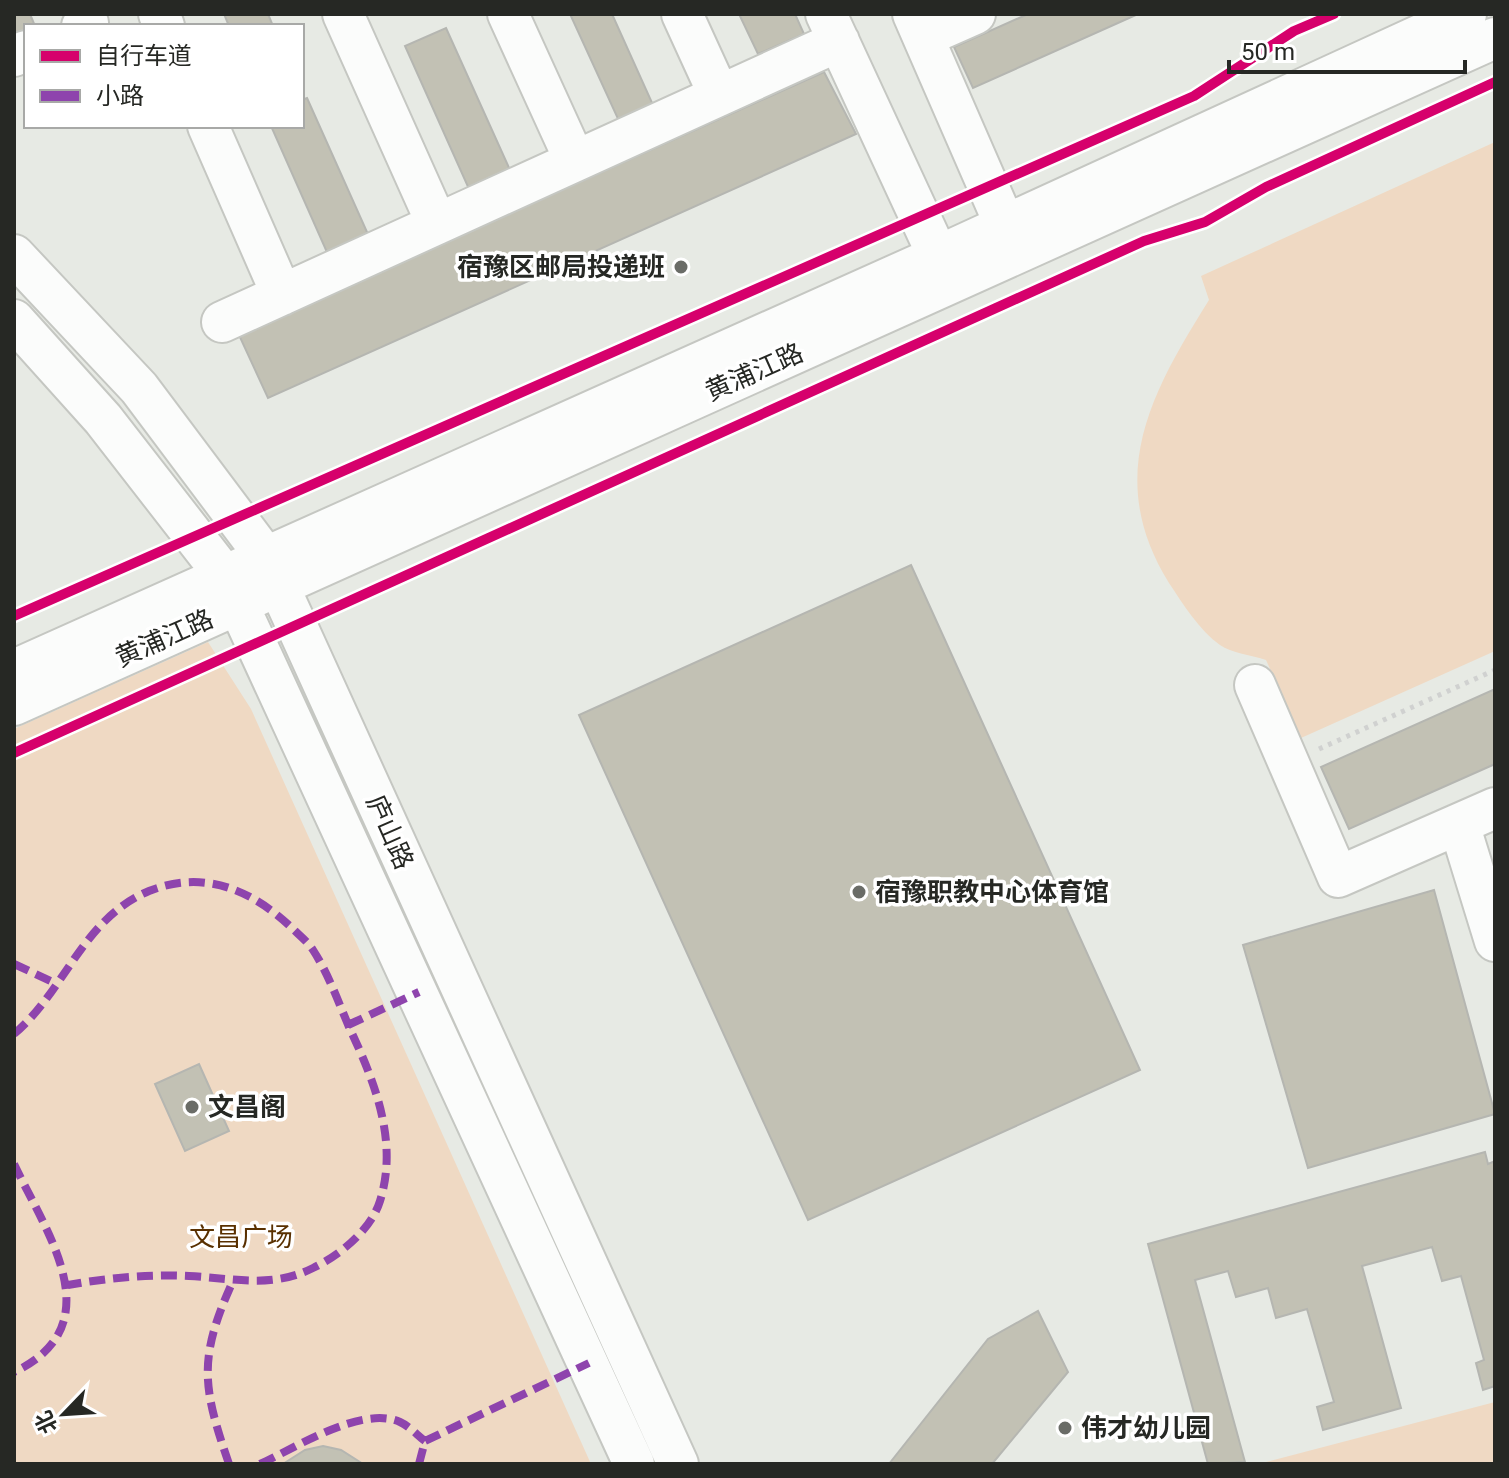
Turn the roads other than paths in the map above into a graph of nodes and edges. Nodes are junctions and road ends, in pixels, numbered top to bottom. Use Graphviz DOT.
graph roads {
  1 [pos="343,14"];
  2 [pos="508,14"];
  3 [pos="682,14"];
  4 [pos="975,14"];
  5 [pos="1466,14"];
  6 [pos="918,25"];
  7 [pos="832,28"];
  8 [pos="1495,38"];
  9 [pos="719,95"];
  10 [pos="209,128"];
  11 [pos="575,161"];
  12 [pos="437,224"];
  13 [pos="1005,225"];
  14 [pos="14,255"];
  15 [pos="938,256"];
  16 [pos="282,295"];
  17 [pos="14,320"];
  18 [pos="222,322"];
  19 [pos="272,571"];
  20 [pos="232,590"];
  21 [pos="14,670"];
  22 [pos="1255,685"];
  23 [pos="14,705"];
  24 [pos="1495,808"];
  25 [pos="1459,824"];
  26 [pos="1495,941"];
  27 [pos="634,1464"];
  28 [pos="678,1464"];
  1 -- 12 [label="street"];
  2 -- 11 [label="street"];
  3 -- 9 [label="street"];
  4 -- 6 [label="street"];
  5 -- 13 [label="street, 黄浦江路"];
  6 -- 13 [label="street"];
  7 -- 9 [label="street"];
  7 -- 15 [label="street"];
  8 -- 19 [label="street, 黄浦江路"];
  9 -- 11 [label="street"];
  10 -- 16 [label="street"];
  11 -- 12 [label="street"];
  12 -- 16 [label="street"];
  13 -- 15 [label="street, 黄浦江路"];
  14 -- 19 [label="street, 庐山路"];
  15 -- 19 [label="street, 黄浦江路"];
  16 -- 18 [label="street"];
  17 -- 20 [label="street, 庐山路"];
  19 -- 20 [label="street, 黄浦江路"];
  19 -- 28 [label="street, 庐山路"];
  20 -- 21 [label="street, 黄浦江路"];
  20 -- 23 [label="street, 黄浦江路"];
  20 -- 27 [label="street, 庐山路"];
  22 -- 25 [label="street"];
  24 -- 25 [label="street"];
  25 -- 26 [label="street"];
}
